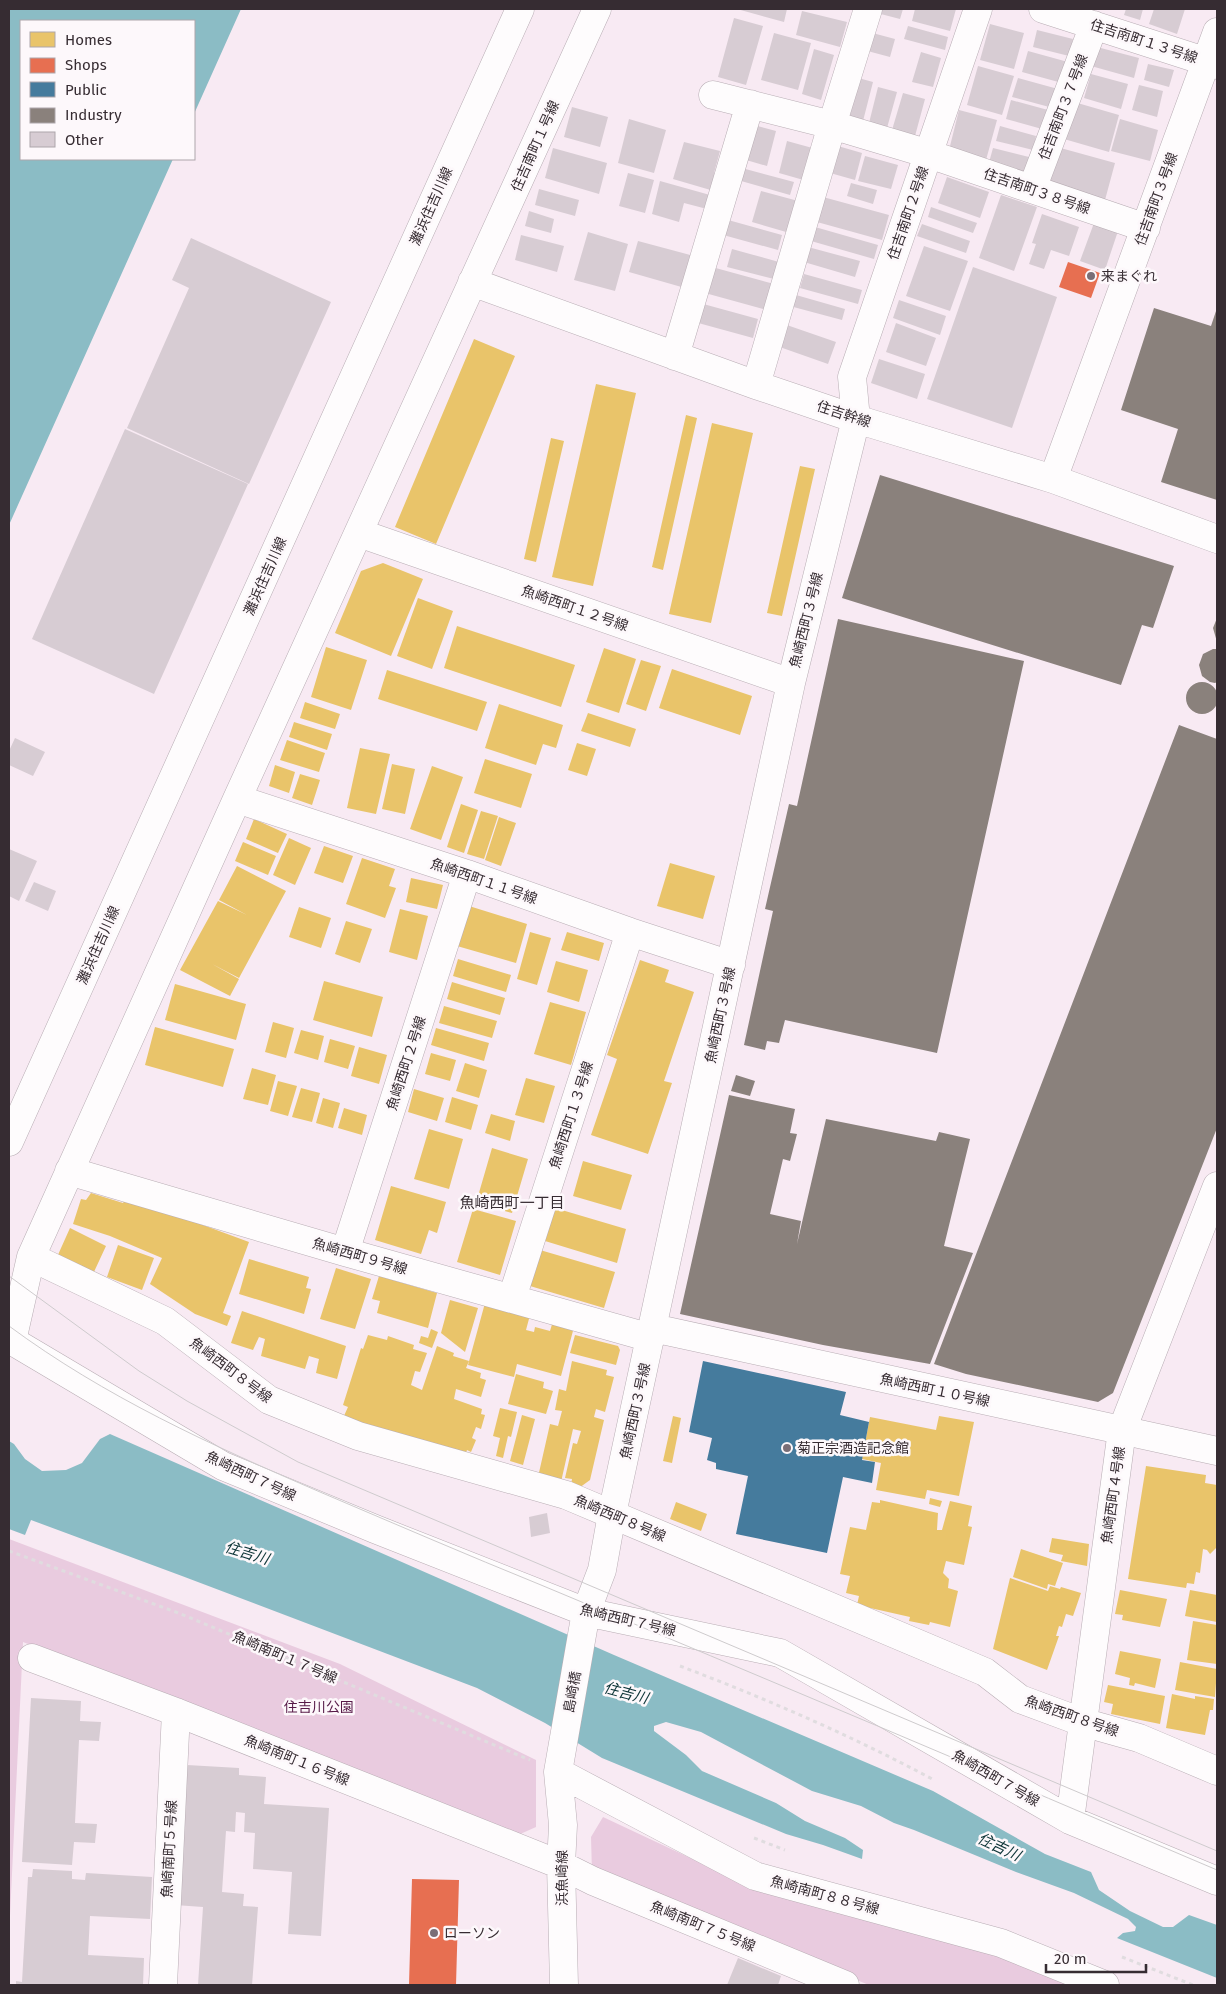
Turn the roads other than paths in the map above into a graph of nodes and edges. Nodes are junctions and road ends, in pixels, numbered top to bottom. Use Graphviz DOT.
graph roads {
  1 [pos="520,9"];
  2 [pos="597,9"];
  3 [pos="868,9"];
  4 [pos="978,9"];
  5 [pos="1043,9"];
  6 [pos="1094,25"];
  7 [pos="1217,32"];
  8 [pos="1212,63"];
  9 [pos="713,95"];
  10 [pos="750,104"];
  11 [pos="832,125"];
  12 [pos="929,154"];
  13 [pos="1032,189"];
  14 [pos="1146,228"];
  15 [pos="472,282"];
  16 [pos="675,356"];
  17 [pos="756,385"];
  18 [pos="856,419"];
  19 [pos="1053,479"];
  20 [pos="359,533"];
  21 [pos="1217,539"];
  22 [pos="791,683"];
  23 [pos="237,799"];
  24 [pos="468,874"];
  25 [pos="630,932"];
  26 [pos="731,965"];
  27 [pos="9,1142"];
  28 [pos="69,1171"];
  29 [pos="1217,1186"];
  30 [pos="345,1252"];
  31 [pos="31,1257"];
  32 [pos="512,1298"];
  33 [pos="652,1333"];
  34 [pos="10,1340"];
  35 [pos="1122,1430"];
  36 [pos="1217,1451"];
  37 [pos="612,1514"];
  38 [pos="586,1612"];
  39 [pos="32,1658"];
  40 [pos="176,1712"];
  41 [pos="1082,1722"];
  42 [pos="1217,1771"];
  43 [pos="558,1772"];
  44 [pos="1070,1820"];
  45 [pos="561,1865"];
  46 [pos="1217,1881"];
  47 [pos="163,1985"];
  48 [pos="564,1985"];
  49 [pos="845,1985"];
  50 [pos="1105,1985"];
  1 -- 27 [label="street, 灘浜住吉川線"];
  2 -- 15 [label="street, 住吉南町１号線"];
  3 -- 11 [label="street"];
  4 -- 12 [label="street, 住吉南町２号線"];
  5 -- 6 [label="street, 住吉南町１３号線"];
  6 -- 8 [label="street, 住吉南町１３号線"];
  6 -- 13 [label="street, 住吉南町３７号線"];
  7 -- 8 [label="street, 住吉南町３号線"];
  8 -- 14 [label="street, 住吉南町３号線"];
  9 -- 10 [label="street, 住吉南町３８号線"];
  10 -- 11 [label="street, 住吉南町３８号線"];
  10 -- 16 [label="street"];
  11 -- 12 [label="street, 住吉南町３８号線"];
  11 -- 17 [label="street"];
  12 -- 13 [label="street, 住吉南町３８号線"];
  12 -- 18 [label="street, 住吉南町２号線"];
  13 -- 14 [label="street, 住吉南町３８号線"];
  14 -- 19 [label="street, 住吉南町３号線"];
  15 -- 16 [label="street, 住吉幹線"];
  15 -- 20 [label="street, 住吉南町１号線"];
  16 -- 17 [label="street, 住吉幹線"];
  17 -- 18 [label="street, 住吉幹線"];
  18 -- 19 [label="street, 住吉幹線"];
  18 -- 22 [label="street, 魚崎西町３号線"];
  19 -- 21 [label="street, 住吉幹線"];
  20 -- 22 [label="street, 魚崎西町１２号線"];
  20 -- 23 [label="street, 住吉南町１号線"];
  22 -- 26 [label="street, 魚崎西町３号線"];
  23 -- 24 [label="street, 魚崎西町１１号線"];
  23 -- 28 [label="street, 住吉南町１号線"];
  24 -- 25 [label="street, 魚崎西町１１号線"];
  24 -- 30 [label="street, 魚崎西町２号線"];
  25 -- 26 [label="street, 魚崎西町１１号線"];
  25 -- 32 [label="street, 魚崎西町１３号線"];
  26 -- 33 [label="street, 魚崎西町３号線"];
  28 -- 30 [label="street, 魚崎西町９号線"];
  28 -- 31 [label="street, 住吉南町１号線"];
  29 -- 35 [label="street, 魚崎西町４号線"];
  30 -- 32 [label="street, 魚崎西町９号線"];
  31 -- 34 [label="street, 住吉南町１号線"];
  31 -- 37 [label="street, 魚崎西町８号線"];
  32 -- 33 [label="street, 魚崎西町９号線"];
  33 -- 35 [label="street, 魚崎西町１０号線"];
  33 -- 37 [label="street, 魚崎西町３号線"];
  34 -- 38 [label="street, 魚崎西町７号線"];
  35 -- 36 [label="street, 魚崎西町１０号線"];
  35 -- 41 [label="street, 魚崎西町４号線"];
  37 -- 38 [label="street, 魚崎西町３号線"];
  37 -- 41 [label="street, 魚崎西町８号線"];
  38 -- 43 [label="street, 島崎橋"];
  38 -- 44 [label="street, 魚崎西町７号線"];
  39 -- 40 [label="street, 魚崎南町１６号線"];
  40 -- 45 [label="street, 魚崎南町１６号線"];
  40 -- 47 [label="street, 魚崎南町５号線"];
  41 -- 42 [label="street, 魚崎西町８号線"];
  41 -- 44 [label="street, 魚崎西町４号線"];
  43 -- 45 [label="street, 浜魚崎線"];
  43 -- 50 [label="street, 魚崎南町８８号線"];
  44 -- 46 [label="street, 魚崎西町７号線"];
  45 -- 48 [label="street, 浜魚崎線"];
  45 -- 49 [label="street, 魚崎南町７５号線"];
}
